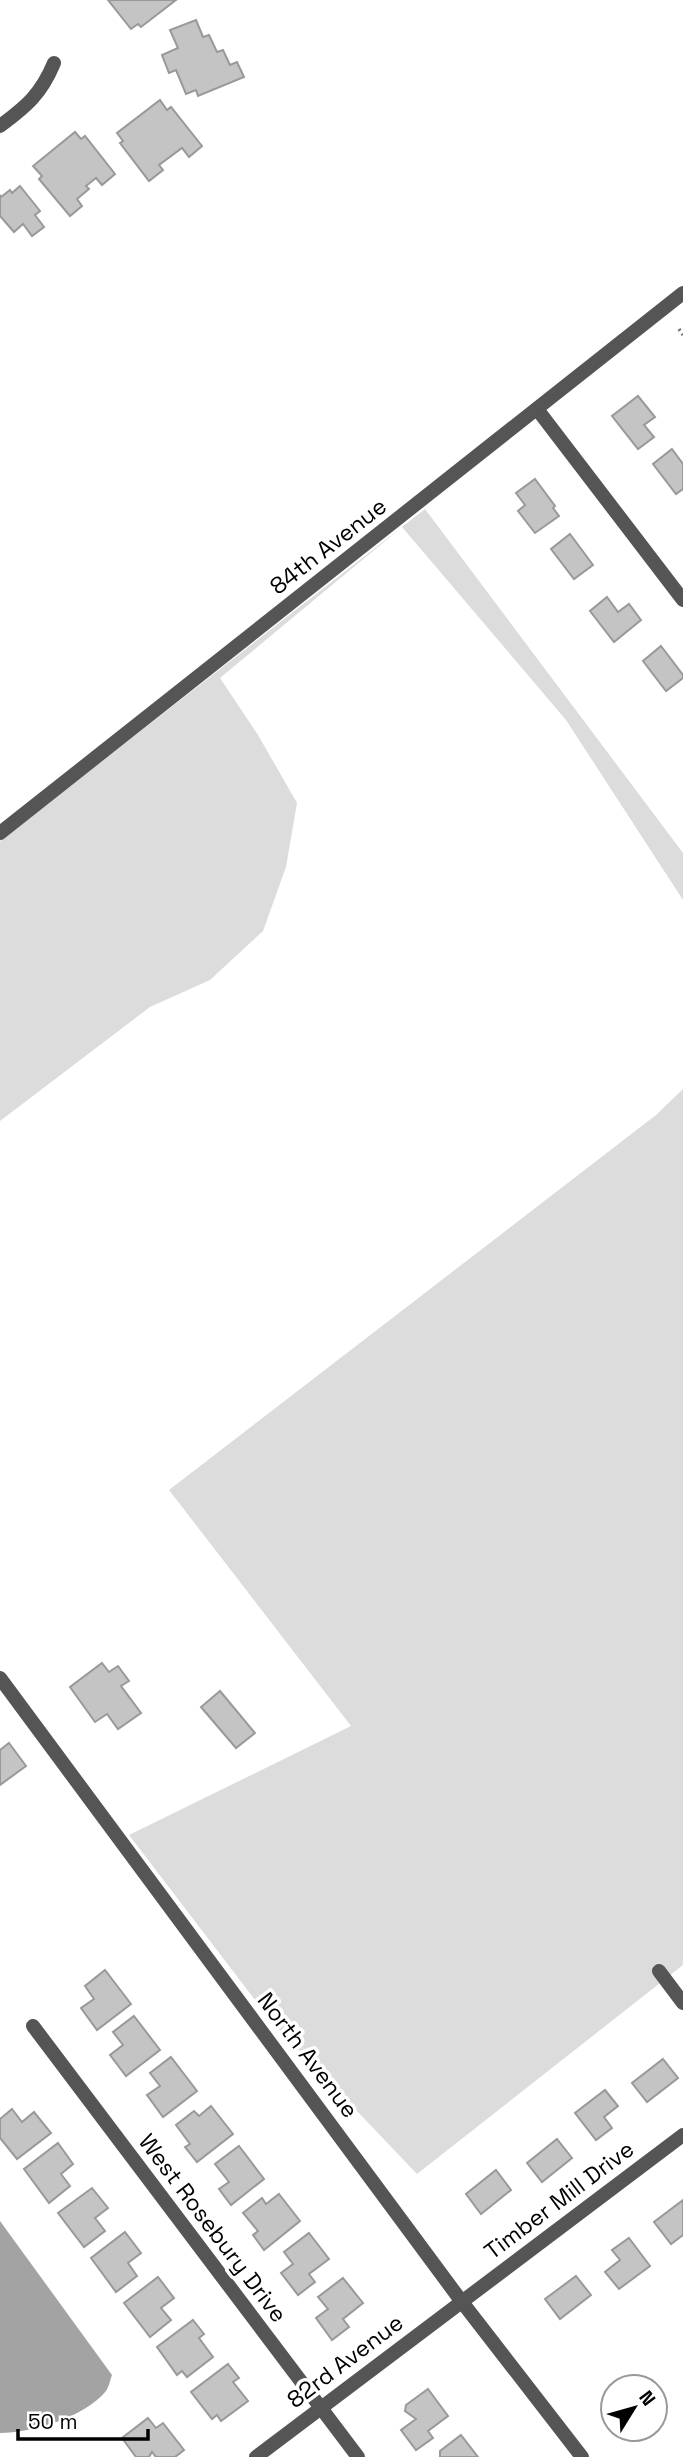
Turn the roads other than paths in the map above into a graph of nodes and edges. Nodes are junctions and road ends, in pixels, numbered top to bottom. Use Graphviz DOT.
graph roads {
  1 [pos="54,63"];
  2 [pos="0,126"];
  3 [pos="683,293"];
  4 [pos="537,410"];
  5 [pos="683,600"];
  6 [pos="0,833"];
  7 [pos="0,1678"];
  8 [pos="659,1971"];
  9 [pos="683,2003"];
  10 [pos="33,2026"];
  11 [pos="683,2134"];
  12 [pos="462,2302"];
  13 [pos="321,2408"];
  14 [pos="256,2457"];
  15 [pos="358,2457"];
  16 [pos="582,2457"];
  1 -- 2 [label="street"];
  3 -- 4 [label="street, 84th Avenue"];
  4 -- 5 [label="street"];
  4 -- 6 [label="street, 84th Avenue"];
  7 -- 12 [label="street, North Avenue"];
  8 -- 9 [label="street"];
  10 -- 13 [label="street, West Rosebury Drive"];
  11 -- 12 [label="street, Timber Mill Drive"];
  12 -- 13 [label="street, 82rd Avenue"];
  12 -- 16 [label="street, North Avenue"];
  13 -- 14 [label="street, 82rd Avenue"];
  13 -- 15 [label="street, West Rosebury Drive"];
}
